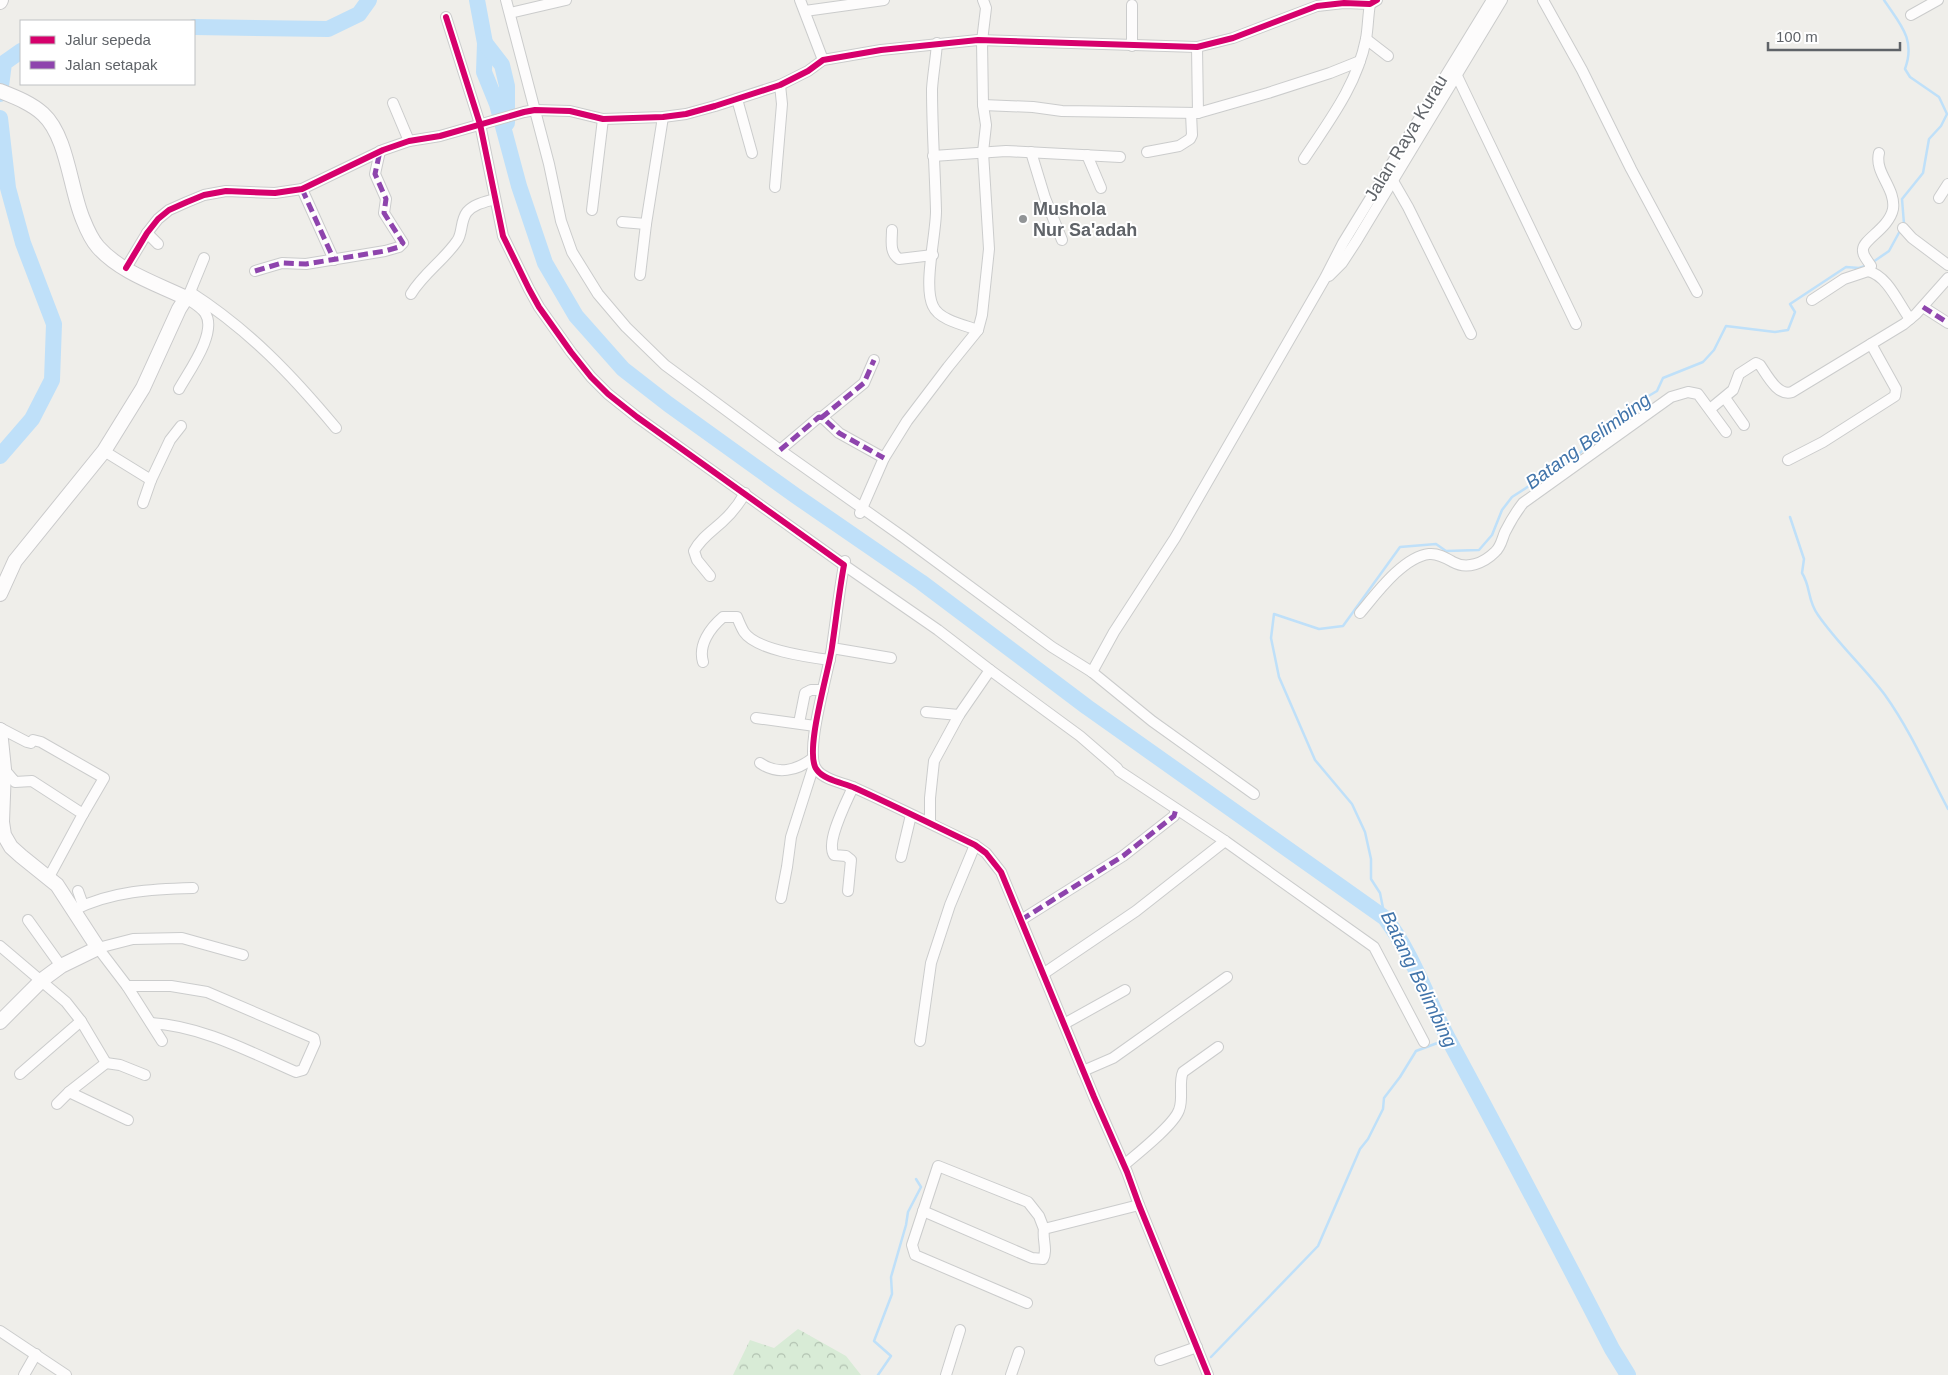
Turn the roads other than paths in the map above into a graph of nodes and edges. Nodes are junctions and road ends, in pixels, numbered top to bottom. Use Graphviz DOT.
graph roads {
  1 [pos="506,0"];
  2 [pos="566,0"];
  3 [pos="800,0"];
  4 [pos="884,0"];
  5 [pos="983,0"];
  6 [pos="1492,0"];
  7 [pos="1502,0"];
  8 [pos="1543,0"];
  9 [pos="1938,0"];
  10 [pos="1373,2"];
  11 [pos="1132,5"];
  12 [pos="805,11"];
  13 [pos="510,13"];
  14 [pos="1911,15"];
  15 [pos="446,17"];
  16 [pos="1366,38"];
  17 [pos="982,42"];
  18 [pos="937,44"];
  19 [pos="1132,46"];
  20 [pos="1197,47"];
  21 [pos="1388,56"];
  22 [pos="823,60"];
  23 [pos="1360,61"];
  24 [pos="1457,76"];
  25 [pos="780,85"];
  26 [pos="0,91"];
  27 [pos="737,99"];
  28 [pos="394,103"];
  29 [pos="983,105"];
  30 [pos="530,111"];
  31 [pos="1195,113"];
  32 [pos="663,117"];
  33 [pos="602,120"];
  34 [pos="483,123"];
  35 [pos="409,141"];
  36 [pos="380,151"];
  37 [pos="983,152"];
  38 [pos="1031,152"];
  39 [pos="1146,152"];
  40 [pos="752,153"];
  41 [pos="1879,153"];
  42 [pos="1087,155"];
  43 [pos="933,156"];
  44 [pos="1120,158"];
  45 [pos="1304,159"];
  46 [pos="1393,181"];
  47 [pos="1948,184"];
  48 [pos="775,187"];
  49 [pos="1101,188"];
  50 [pos="302,189"];
  51 [pos="1939,198"];
  52 [pos="495,199"];
  53 [pos="592,210"];
  54 [pos="622,222"];
  55 [pos="646,224"];
  56 [pos="1903,228"];
  57 [pos="892,230"];
  58 [pos="147,233"];
  59 [pos="1062,240"];
  60 [pos="158,244"];
  61 [pos="933,255"];
  62 [pos="204,258"];
  63 [pos="334,260"];
  64 [pos="1948,265"];
  65 [pos="126,268"];
  66 [pos="1870,268"];
  67 [pos="255,271"];
  68 [pos="640,275"];
  69 [pos="1325,278"];
  70 [pos="1948,278"];
  71 [pos="1697,292"];
  72 [pos="411,294"];
  73 [pos="188,295"];
  74 [pos="1812,300"];
  75 [pos="1923,307"];
  76 [pos="1910,319"];
  77 [pos="1948,323"];
  78 [pos="1576,324"];
  79 [pos="978,330"];
  80 [pos="1471,334"];
  81 [pos="1871,344"];
  82 [pos="874,360"];
  83 [pos="180,389"];
  84 [pos="1725,398"];
  85 [pos="1710,409"];
  86 [pos="821,418"];
  87 [pos="1744,425"];
  88 [pos="182,426"];
  89 [pos="336,428"];
  90 [pos="1726,432"];
  91 [pos="780,450"];
  92 [pos="104,451"];
  93 [pos="884,458"];
  94 [pos="1788,460"];
  95 [pos="152,480"];
  96 [pos="745,493"];
  97 [pos="143,503"];
  98 [pos="860,510"];
  99 [pos="844,563"];
  100 [pos="710,576"];
  101 [pos="0,594"];
  102 [pos="1360,613"];
  103 [pos="832,648"];
  104 [pos="891,658"];
  105 [pos="830,660"];
  106 [pos="702,662"];
  107 [pos="990,670"];
  108 [pos="1092,672"];
  109 [pos="823,690"];
  110 [pos="926,712"];
  111 [pos="959,715"];
  112 [pos="756,718"];
  113 [pos="799,724"];
  114 [pos="816,726"];
  115 [pos="0,729"];
  116 [pos="813,761"];
  117 [pos="760,763"];
  118 [pos="4,769"];
  119 [pos="853,787"];
  120 [pos="1254,794"];
  121 [pos="1176,809"];
  122 [pos="83,814"];
  123 [pos="911,815"];
  124 [pos="930,824"];
  125 [pos="1225,841"];
  126 [pos="975,845"];
  127 [pos="901,857"];
  128 [pos="49,877"];
  129 [pos="194,888"];
  130 [pos="848,891"];
  131 [pos="78,892"];
  132 [pos="781,898"];
  133 [pos="79,908"];
  134 [pos="28,920"];
  135 [pos="1021,920"];
  136 [pos="0,946"];
  137 [pos="98,948"];
  138 [pos="243,955"];
  139 [pos="61,966"];
  140 [pos="1043,974"];
  141 [pos="1227,977"];
  142 [pos="42,980"];
  143 [pos="127,986"];
  144 [pos="1125,990"];
  145 [pos="81,1021"];
  146 [pos="0,1022"];
  147 [pos="151,1023"];
  148 [pos="1064,1024"];
  149 [pos="162,1041"];
  150 [pos="920,1042"];
  151 [pos="1424,1042"];
  152 [pos="1218,1047"];
  153 [pos="106,1063"];
  154 [pos="1083,1072"];
  155 [pos="20,1074"];
  156 [pos="145,1075"];
  157 [pos="69,1092"];
  158 [pos="57,1104"];
  159 [pos="128,1120"];
  160 [pos="1124,1165"];
  161 [pos="1138,1205"];
  162 [pos="923,1211"];
  163 [pos="1044,1229"];
  164 [pos="1027,1303"];
  165 [pos="960,1330"];
  166 [pos="0,1331"];
  167 [pos="1197,1347"];
  168 [pos="1019,1352"];
  169 [pos="36,1354"];
  170 [pos="1160,1360"];
  171 [pos="24,1375"];
  172 [pos="66,1375"];
  173 [pos="946,1375"];
  174 [pos="1011,1375"];
  175 [pos="1208,1375"];
  1 -- 13 [label="street"];
  2 -- 13 [label="street"];
  3 -- 12 [label="street"];
  4 -- 12 [label="street"];
  5 -- 17 [label="street"];
  6 -- 69 [label="street, Jalan Raya Kurau"];
  7 -- 24 [label="street"];
  8 -- 71 [label="street"];
  9 -- 14 [label="street"];
  10 -- 16 [label="street"];
  10 -- 20 [label="street"];
  11 -- 19 [label="street"];
  12 -- 22 [label="street"];
  13 -- 30 [label="street"];
  15 -- 34 [label="street"];
  16 -- 21 [label="street"];
  16 -- 23 [label="street"];
  17 -- 18 [label="street"];
  17 -- 19 [label="street"];
  17 -- 29 [label="street"];
  18 -- 22 [label="street"];
  18 -- 43 [label="street"];
  19 -- 20 [label="street"];
  20 -- 31 [label="street"];
  22 -- 25 [label="street"];
  23 -- 31 [label="street"];
  23 -- 45 [label="street"];
  24 -- 46 [label="street"];
  24 -- 78 [label="street"];
  25 -- 27 [label="street"];
  25 -- 48 [label="street"];
  26 -- 65 [label="street"];
  27 -- 32 [label="street"];
  27 -- 40 [label="street"];
  28 -- 35 [label="street"];
  29 -- 31 [label="street"];
  29 -- 37 [label="street"];
  30 -- 33 [label="street"];
  30 -- 34 [label="street"];
  30 -- 91 [label="street"];
  31 -- 39 [label="street"];
  32 -- 33 [label="street"];
  32 -- 55 [label="street"];
  33 -- 53 [label="street"];
  34 -- 35 [label="street"];
  34 -- 52 [label="street"];
  35 -- 36 [label="street"];
  36 -- 50 [label="street"];
  36 -- 63 [label="street"];
  37 -- 38 [label="street"];
  37 -- 43 [label="street"];
  37 -- 79 [label="street"];
  38 -- 42 [label="street"];
  38 -- 59 [label="street"];
  41 -- 66 [label="street"];
  42 -- 44 [label="street"];
  42 -- 49 [label="street"];
  43 -- 61 [label="street"];
  46 -- 69 [label="street"];
  46 -- 80 [label="street"];
  47 -- 51 [label="street"];
  50 -- 58 [label="street"];
  50 -- 63 [label="street"];
  52 -- 72 [label="street"];
  52 -- 96 [label="street"];
  54 -- 55 [label="street"];
  55 -- 68 [label="street"];
  56 -- 64 [label="street"];
  57 -- 61 [label="street"];
  58 -- 60 [label="street"];
  58 -- 65 [label="street"];
  61 -- 79 [label="street"];
  62 -- 73 [label="street"];
  63 -- 67 [label="street"];
  65 -- 73 [label="street"];
  66 -- 74 [label="street"];
  66 -- 76 [label="street"];
  69 -- 108 [label="street, Jalan Raya Kurau"];
  70 -- 75 [label="street"];
  73 -- 83 [label="street"];
  73 -- 89 [label="street"];
  73 -- 92 [label="street"];
  75 -- 76 [label="street"];
  75 -- 77 [label="street"];
  76 -- 81 [label="street"];
  79 -- 93 [label="street"];
  81 -- 84 [label="street"];
  81 -- 94 [label="street"];
  82 -- 86 [label="street"];
  84 -- 85 [label="street"];
  84 -- 87 [label="street"];
  85 -- 90 [label="street"];
  85 -- 102 [label="street"];
  86 -- 91 [label="street"];
  86 -- 93 [label="street"];
  88 -- 95 [label="street"];
  91 -- 98 [label="street"];
  92 -- 95 [label="street"];
  92 -- 101 [label="street"];
  93 -- 98 [label="street"];
  95 -- 97 [label="street"];
  96 -- 99 [label="street"];
  96 -- 100 [label="street"];
  98 -- 108 [label="street"];
  99 -- 103 [label="street"];
  99 -- 107 [label="street"];
  103 -- 104 [label="street"];
  103 -- 105 [label="street"];
  105 -- 106 [label="street"];
  105 -- 109 [label="street"];
  107 -- 111 [label="street"];
  107 -- 121 [label="street"];
  108 -- 120 [label="street"];
  109 -- 113 [label="street"];
  109 -- 114 [label="street"];
  110 -- 111 [label="street"];
  111 -- 124 [label="street"];
  112 -- 113 [label="street"];
  113 -- 114 [label="street"];
  114 -- 116 [label="street"];
  115 -- 118 [label="street"];
  115 -- 122 [label="street"];
  116 -- 117 [label="street"];
  116 -- 119 [label="street"];
  116 -- 132 [label="street"];
  118 -- 122 [label="street"];
  118 -- 128 [label="street"];
  119 -- 123 [label="street"];
  119 -- 130 [label="street"];
  121 -- 125 [label="street"];
  121 -- 135 [label="street"];
  122 -- 128 [label="street"];
  123 -- 124 [label="street"];
  123 -- 127 [label="street"];
  124 -- 126 [label="street"];
  125 -- 140 [label="street"];
  125 -- 151 [label="street"];
  126 -- 135 [label="street"];
  126 -- 150 [label="street"];
  128 -- 133 [label="street"];
  129 -- 133 [label="street"];
  131 -- 133 [label="street"];
  133 -- 137 [label="street"];
  134 -- 139 [label="street"];
  135 -- 140 [label="street"];
  136 -- 142 [label="street"];
  137 -- 138 [label="street"];
  137 -- 139 [label="street"];
  137 -- 143 [label="street"];
  139 -- 142 [label="street"];
  140 -- 148 [label="street"];
  141 -- 154 [label="street"];
  142 -- 145 [label="street"];
  142 -- 146 [label="street"];
  143 -- 147 [label="street"];
  143 -- 147 [label="street"];
  144 -- 148 [label="street"];
  145 -- 153 [label="street"];
  145 -- 155 [label="street"];
  147 -- 149 [label="street"];
  148 -- 154 [label="street"];
  152 -- 160 [label="street"];
  153 -- 156 [label="street"];
  153 -- 157 [label="street"];
  154 -- 160 [label="street"];
  157 -- 158 [label="street"];
  157 -- 159 [label="street"];
  160 -- 161 [label="street"];
  161 -- 163 [label="street"];
  161 -- 167 [label="street"];
  162 -- 163 [label="street"];
  162 -- 163 [label="street"];
  162 -- 164 [label="street"];
  165 -- 173 [label="street"];
  166 -- 169 [label="street"];
  167 -- 170 [label="street"];
  167 -- 175 [label="street"];
  168 -- 174 [label="street"];
  169 -- 171 [label="street"];
  169 -- 172 [label="street"];
}
